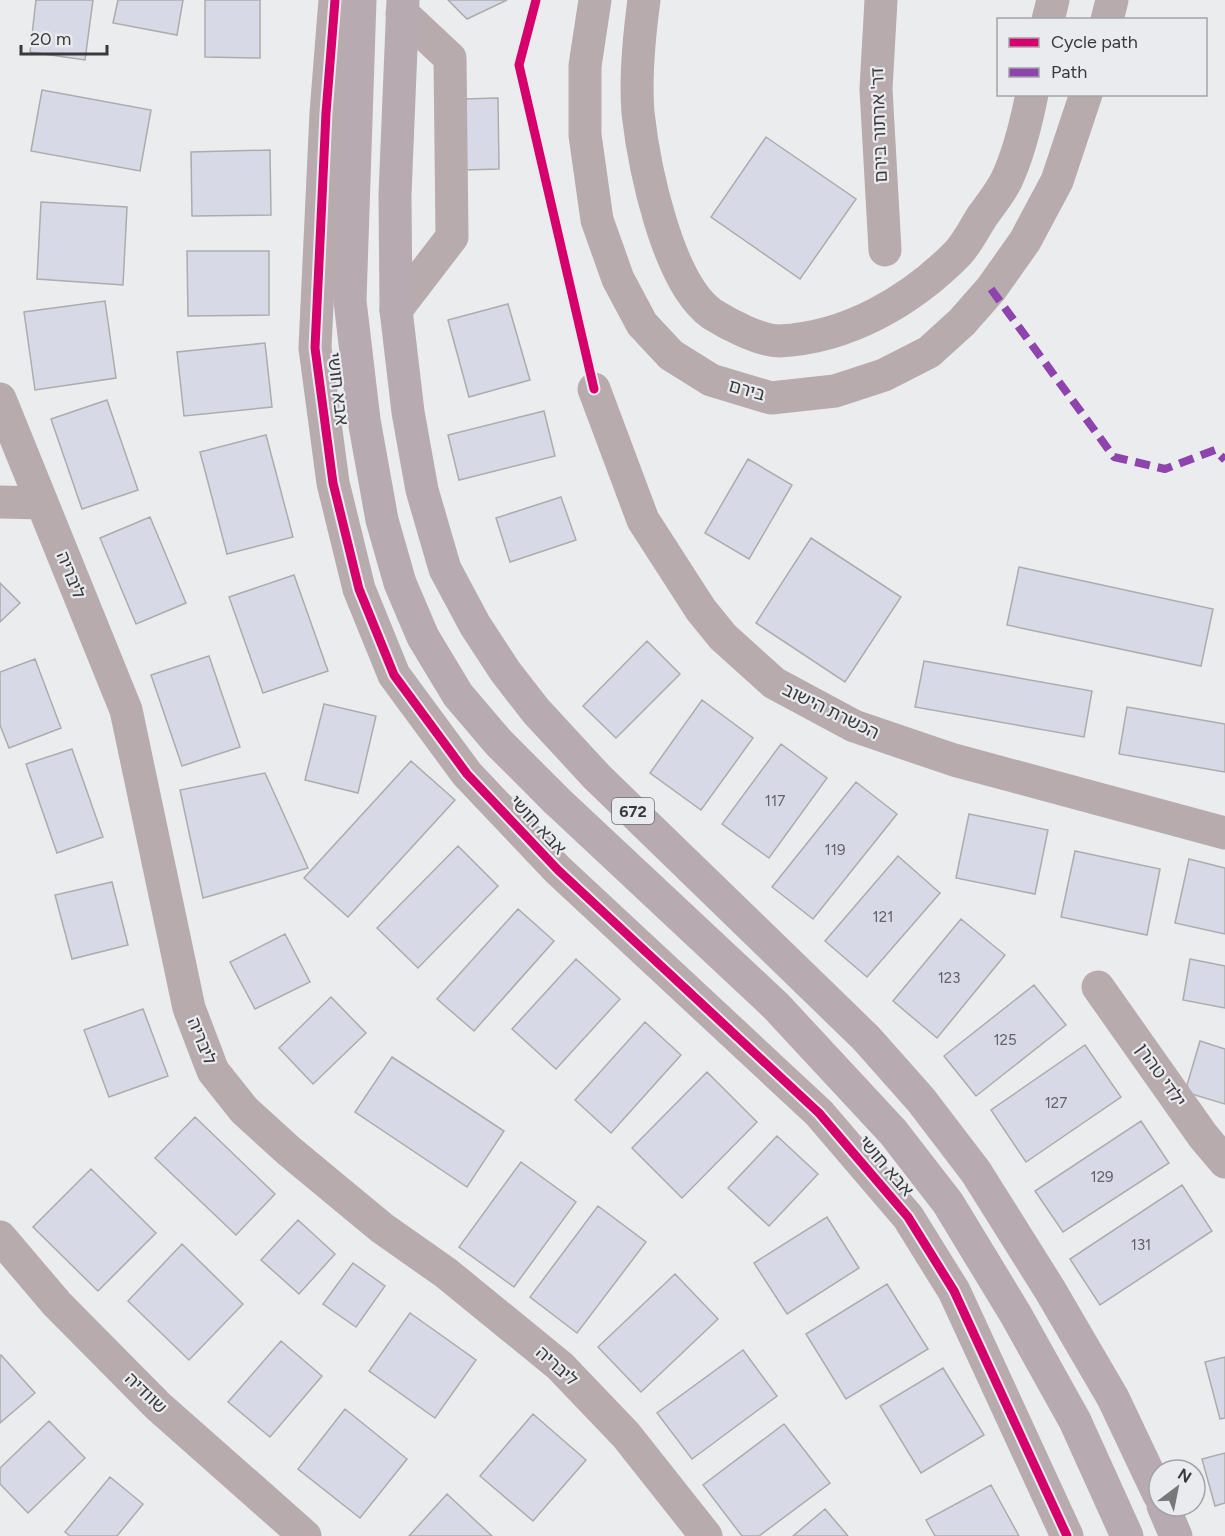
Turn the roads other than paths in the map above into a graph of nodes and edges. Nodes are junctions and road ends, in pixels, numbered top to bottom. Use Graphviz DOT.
graph roads {
  1 [pos="335,0"];
  2 [pos="360,0"];
  3 [pos="595,0"];
  4 [pos="644,0"];
  5 [pos="881,0"];
  6 [pos="1053,0"];
  7 [pos="1112,0"];
  8 [pos="402,7"];
  9 [pos="1048,18"];
  10 [pos="1108,18"];
  11 [pos="1032,96"];
  12 [pos="1085,96"];
  13 [pos="885,250"];
  14 [pos="396,310"];
  15 [pos="594,389"];
  16 [pos="0,399"];
  17 [pos="0,502"];
  18 [pos="42,503"];
  19 [pos="1225,833"];
  20 [pos="1098,987"];
  21 [pos="1225,1162"];
  22 [pos="0,1237"];
  23 [pos="1147,1470"];
  24 [pos="1168,1518"];
  25 [pos="305,1536"];
  26 [pos="706,1536"];
  27 [pos="1067,1536"];
  28 [pos="1126,1536"];
  29 [pos="1176,1536"];
  1 -- 27 [label="street, אבא חושי"];
  2 -- 28 [label="main road, אבא חושי / 672"];
  3 -- 12 [label="street, בירם"];
  4 -- 11 [label="street"];
  5 -- 13 [label="street, דר' ארתור בירם"];
  6 -- 9 [label="street"];
  7 -- 10 [label="street"];
  8 -- 14 [label="main road, 672"];
  8 -- 14 [label="street"];
  14 -- 23 [label="main road, 672"];
  15 -- 19 [label="street, הכשרת הישוב"];
  16 -- 18 [label="street, ליבריה"];
  17 -- 18 [label="street"];
  18 -- 26 [label="street, ליבריה"];
  20 -- 21 [label="street, ילדי טהרן"];
  22 -- 25 [label="street, שוודיה"];
  24 -- 29 [label="main road"];
}
